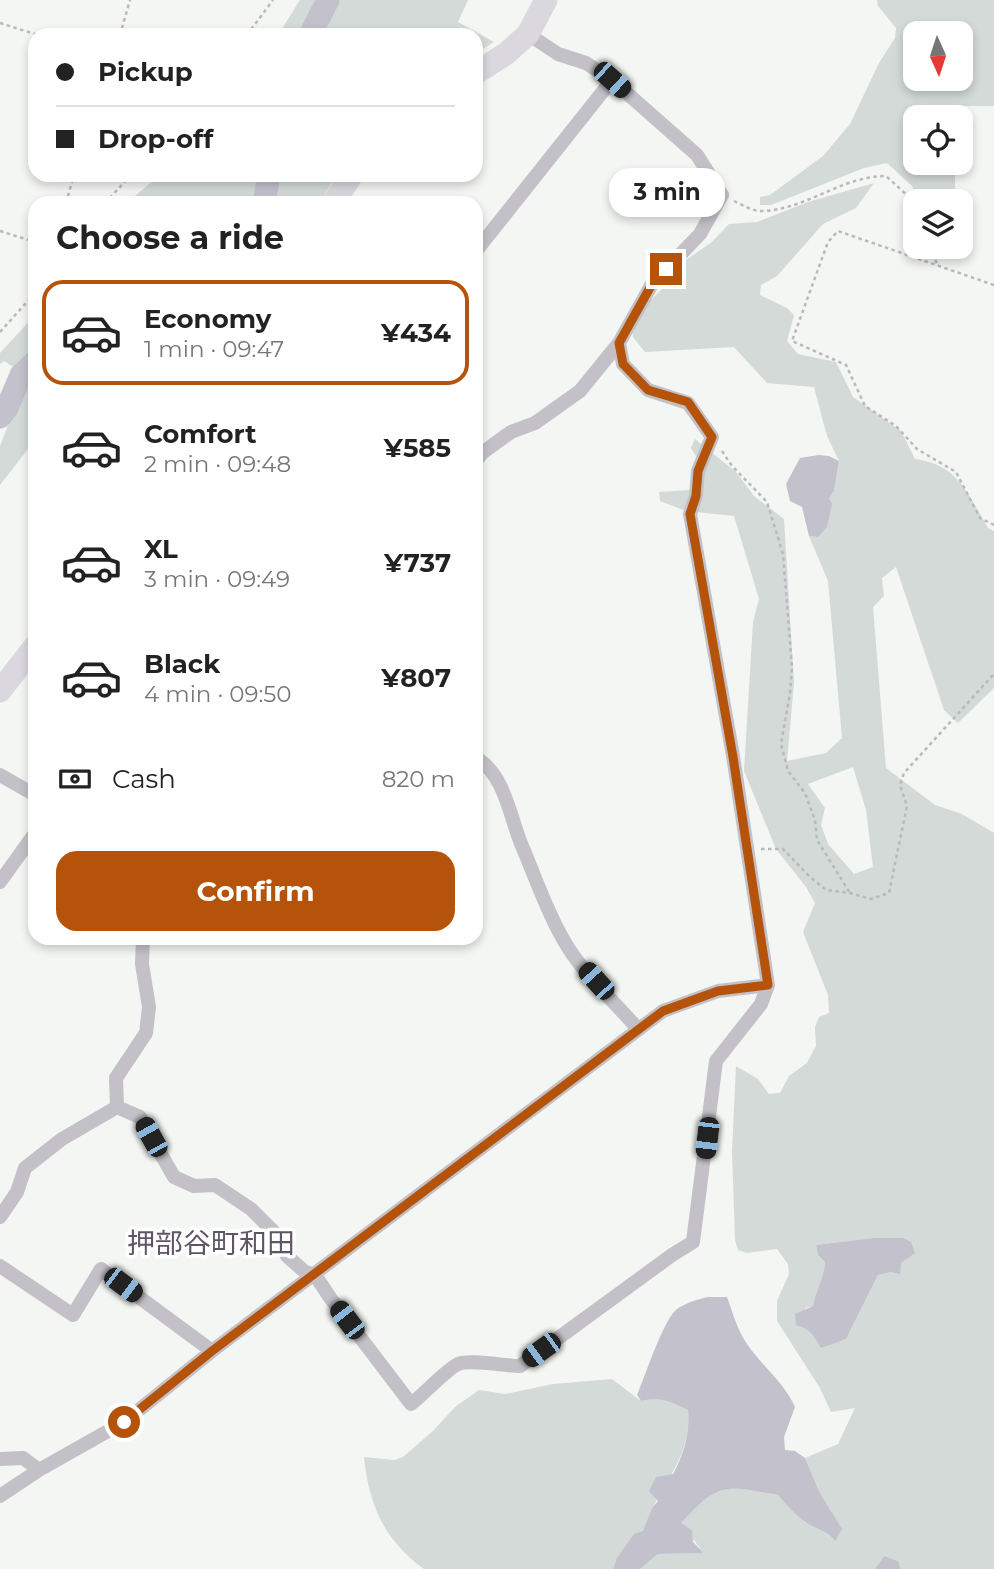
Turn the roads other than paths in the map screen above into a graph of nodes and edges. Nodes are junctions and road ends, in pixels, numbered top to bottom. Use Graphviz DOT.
graph roads {
  1 [pos="545,0"];
  2 [pos="528,34"];
  3 [pos="483,69"];
  4 [pos="612,80"];
  5 [pos="483,242"];
  6 [pos="619,343"];
  7 [pos="483,452"];
  8 [pos="28,655"];
  9 [pos="0,691"];
  10 [pos="483,763"];
  11 [pos="0,775"];
  12 [pos="28,791"];
  13 [pos="28,843"];
  14 [pos="0,882"];
  15 [pos="143,945"];
  16 [pos="768,985"];
  17 [pos="638,1029"];
  18 [pos="117,1107"];
  19 [pos="0,1217"];
  20 [pos="0,1266"];
  21 [pos="315,1275"];
  22 [pos="212,1351"];
  23 [pos="0,1459"];
  24 [pos="39,1470"];
  25 [pos="0,1496"];
  1 -- 2 [label="main road"];
  2 -- 3 [label="main road"];
  2 -- 4 [label="street"];
  4 -- 5 [label="street"];
  4 -- 6 [label="street"];
  6 -- 7 [label="street"];
  6 -- 16 [label="street"];
  8 -- 9 [label="main road"];
  10 -- 17 [label="street"];
  11 -- 12 [label="street"];
  13 -- 14 [label="street"];
  15 -- 18 [label="street"];
  16 -- 17 [label="street"];
  16 -- 21 [label="street"];
  17 -- 21 [label="street"];
  18 -- 19 [label="street"];
  18 -- 21 [label="street"];
  20 -- 22 [label="street"];
  21 -- 22 [label="street"];
  22 -- 24 [label="street"];
  23 -- 24 [label="street"];
  24 -- 25 [label="street"];
}
